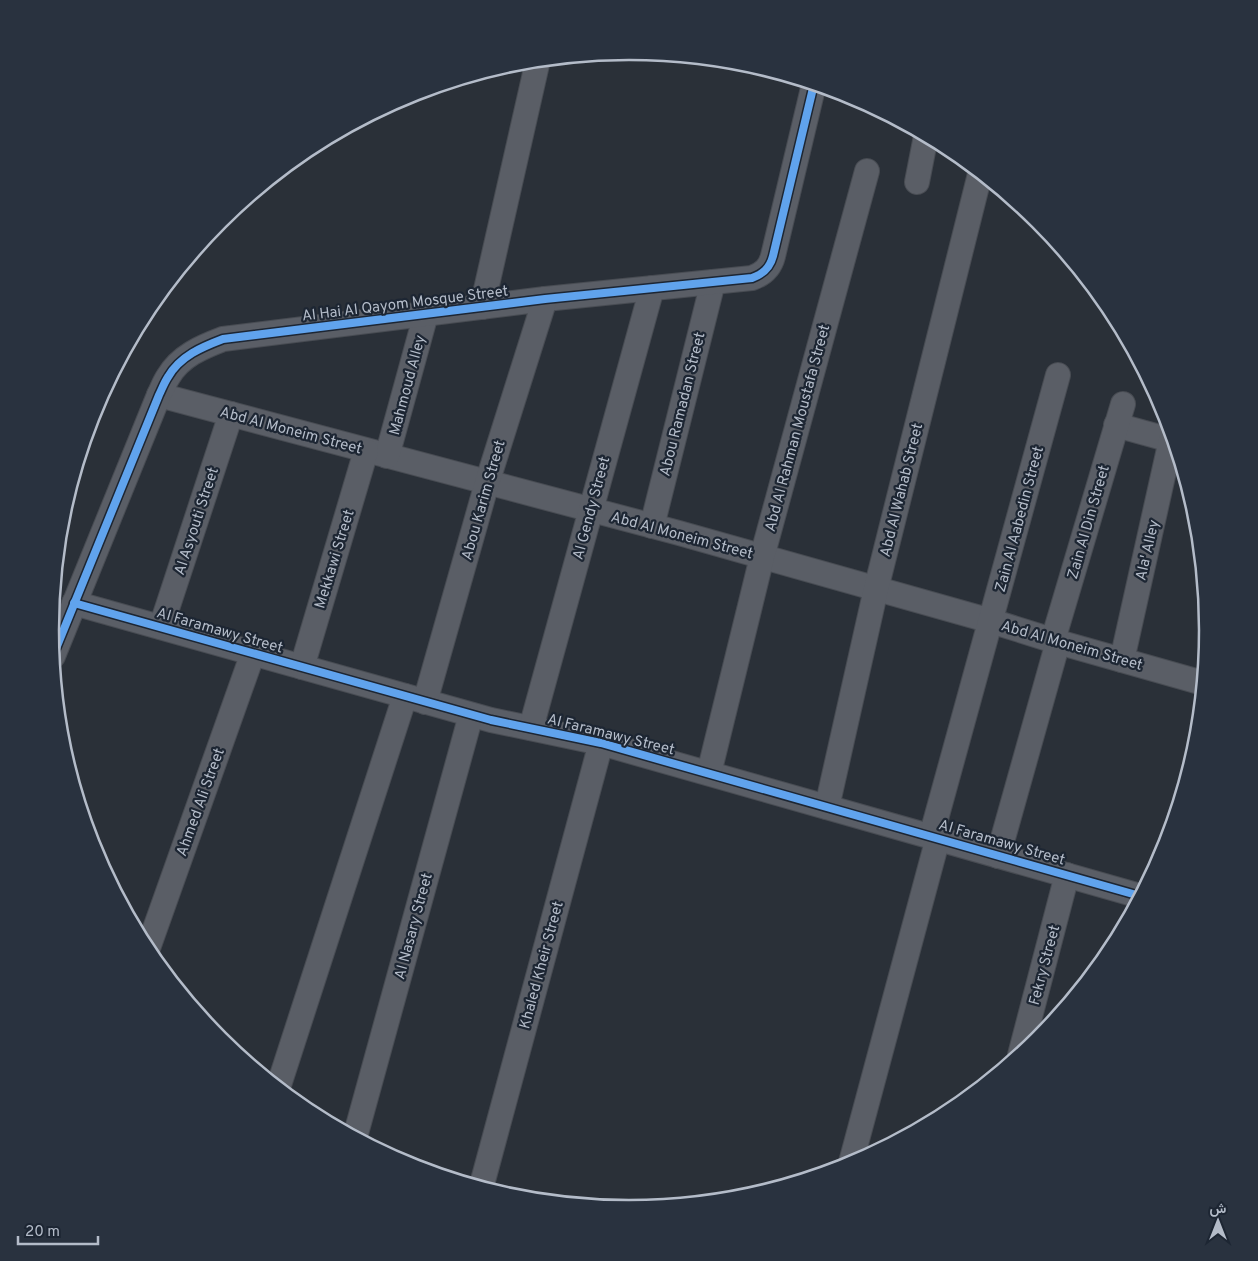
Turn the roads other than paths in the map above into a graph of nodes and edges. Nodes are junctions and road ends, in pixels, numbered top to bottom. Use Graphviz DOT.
graph roads {
  1 [pos="536,68"];
  2 [pos="812,91"];
  3 [pos="925,143"];
  4 [pos="867,171"];
  5 [pos="978,180"];
  6 [pos="917,182"];
  7 [pos="713,282"];
  8 [pos="652,288"];
  9 [pos="545,299"];
  10 [pos="482,307"];
  11 [pos="426,314"];
  12 [pos="1058,376"];
  13 [pos="159,395"];
  14 [pos="231,414"];
  15 [pos="1165,437"];
  16 [pos="1170,450"];
  17 [pos="377,453"];
  18 [pos="487,483"];
  19 [pos="591,510"];
  20 [pos="652,526"];
  21 [pos="762,556"];
  22 [pos="876,589"];
  23 [pos="74,603"];
  24 [pos="991,621"];
  25 [pos="161,627"];
  26 [pos="59,639"];
  27 [pos="1056,641"];
  28 [pos="253,653"];
  29 [pos="1122,660"];
  30 [pos="302,667"];
  31 [pos="1197,681"];
  32 [pos="415,699"];
  33 [pos="471,714"];
  34 [pos="531,728"];
  35 [pos="601,743"];
  36 [pos="709,773"];
  37 [pos="827,807"];
  38 [pos="934,838"];
  39 [pos="998,856"];
  40 [pos="1067,875"];
  41 [pos="1134,894"];
  42 [pos="151,940"];
  43 [pos="1023,1042"];
  44 [pos="280,1082"];
  45 [pos="357,1131"];
  46 [pos="853,1154"];
  47 [pos="483,1181"];
  1 -- 10 [label="street"];
  2 -- 7 [label="street, Al Hai Al Qayom Mosque Street"];
  3 -- 6 [label="street"];
  4 -- 21 [label="street, Abd Al Rahman Moustafa Street"];
  5 -- 22 [label="street, Abd Al Wahab Street"];
  7 -- 8 [label="street, Al Hai Al Qayom Mosque Street"];
  7 -- 20 [label="street, Abou Ramadan Street"];
  8 -- 9 [label="street, Al Hai Al Qayom Mosque Street"];
  8 -- 19 [label="street, Al Gendy Street"];
  9 -- 10 [label="street, Al Hai Al Qayom Mosque Street"];
  9 -- 18 [label="street, Abou Karim Street"];
  10 -- 11 [label="street, Al Hai Al Qayom Mosque Street"];
  11 -- 13 [label="street, Al Hai Al Qayom Mosque Street"];
  11 -- 17 [label="street, Mahmoud Alley"];
  12 -- 24 [label="street, Zain Al Aabedin Street"];
  13 -- 14 [label="street, Abd Al Moneim Street"];
  13 -- 23 [label="street, Al Hai Al Qayom Mosque Street"];
  14 -- 17 [label="street, Abd Al Moneim Street"];
  14 -- 25 [label="street, Al Asyouti Street"];
  15 -- 27 [label="street, Zain Al Din Street"];
  16 -- 29 [label="street, Ala' Alley"];
  17 -- 18 [label="street, Abd Al Moneim Street"];
  17 -- 30 [label="street, Mekkawi Street"];
  18 -- 19 [label="street, Abd Al Moneim Street"];
  18 -- 32 [label="street, Abou Karim Street"];
  19 -- 20 [label="street, Abd Al Moneim Street"];
  19 -- 34 [label="street, Al Gendy Street"];
  20 -- 21 [label="street, Abd Al Moneim Street"];
  21 -- 22 [label="street, Abd Al Moneim Street"];
  21 -- 36 [label="street, Abd Al Rahman Moustafa Street"];
  22 -- 24 [label="street, Abd Al Moneim Street"];
  22 -- 37 [label="street, Abd Al Wahab Street"];
  23 -- 25 [label="street, Al Faramawy Street"];
  23 -- 26 [label="street, Al Hai Al Qayom Mosque Street"];
  24 -- 27 [label="street, Abd Al Moneim Street"];
  24 -- 38 [label="street, Zain Al Aabedin Street"];
  25 -- 28 [label="street, Al Faramawy Street"];
  27 -- 29 [label="street, Abd Al Moneim Street"];
  27 -- 39 [label="street, Zain Al Din Street"];
  28 -- 30 [label="street, Al Faramawy Street"];
  28 -- 42 [label="street, Ahmed Ali Street"];
  29 -- 31 [label="street, Abd Al Moneim Street"];
  30 -- 32 [label="street, Al Faramawy Street"];
  32 -- 33 [label="street, Al Faramawy Street"];
  32 -- 44 [label="street, Abou Karim Street"];
  33 -- 34 [label="street, Al Faramawy Street"];
  33 -- 45 [label="street, Al Nasary Street"];
  34 -- 35 [label="street, Al Faramawy Street"];
  35 -- 36 [label="street, Al Faramawy Street"];
  35 -- 47 [label="street, Khaled Kheir Street"];
  36 -- 37 [label="street, Al Faramawy Street"];
  37 -- 38 [label="street, Al Faramawy Street"];
  38 -- 39 [label="street, Al Faramawy Street"];
  38 -- 46 [label="street, Zain Al Aabedin Street"];
  39 -- 40 [label="street, Al Faramawy Street"];
  40 -- 41 [label="street, Al Faramawy Street"];
  40 -- 43 [label="street, Fekry Street"];
}
